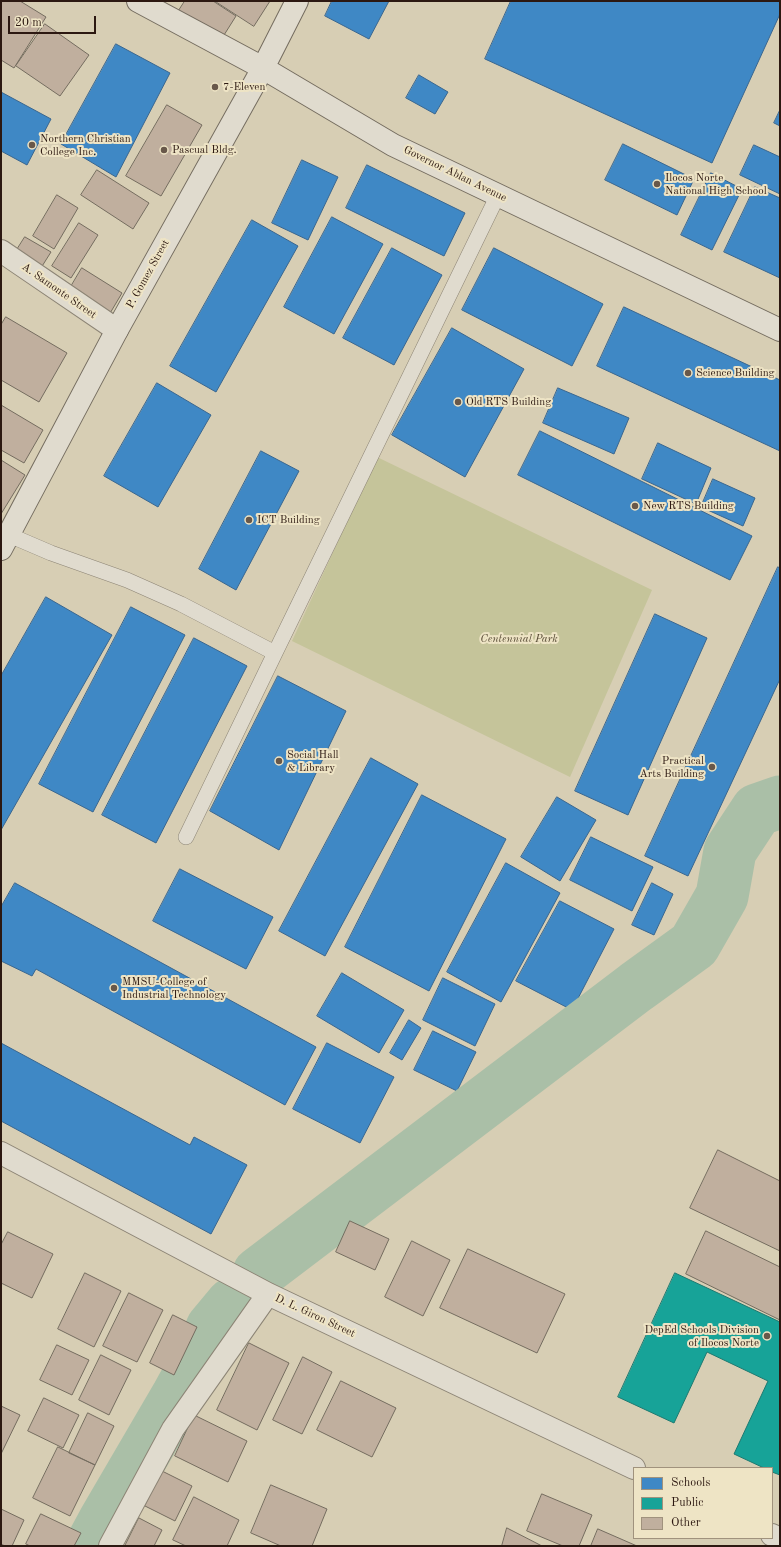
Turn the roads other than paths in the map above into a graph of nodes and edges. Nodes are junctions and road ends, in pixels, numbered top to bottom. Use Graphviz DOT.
graph roads {
  1 [pos="138,1"];
  2 [pos="297,1"];
  3 [pos="263,68"];
  4 [pos="498,195"];
  5 [pos="1,251"];
  6 [pos="117,330"];
  7 [pos="780,330"];
  8 [pos="4,538"];
  9 [pos="275,653"];
  10 [pos="186,837"];
  11 [pos="1,1153"];
  12 [pos="268,1294"];
  13 [pos="633,1468"];
  14 [pos="110,1546"];
  1 -- 3 [label="main road, Governor Ablan Avenue"];
  2 -- 3 [label="main road, P. Gomez Street"];
  3 -- 4 [label="main road, Governor Ablan Avenue"];
  3 -- 6 [label="main road, P. Gomez Street"];
  4 -- 7 [label="main road, Governor Ablan Avenue"];
  4 -- 9 [label="lane"];
  5 -- 6 [label="main road, A. Samonte Street"];
  6 -- 8 [label="main road, P. Gomez Street"];
  8 -- 9 [label="lane"];
  9 -- 10 [label="lane"];
  11 -- 12 [label="main road, D. L. Giron Street"];
  12 -- 13 [label="main road, D. L. Giron Street"];
  12 -- 14 [label="main road"];
}
